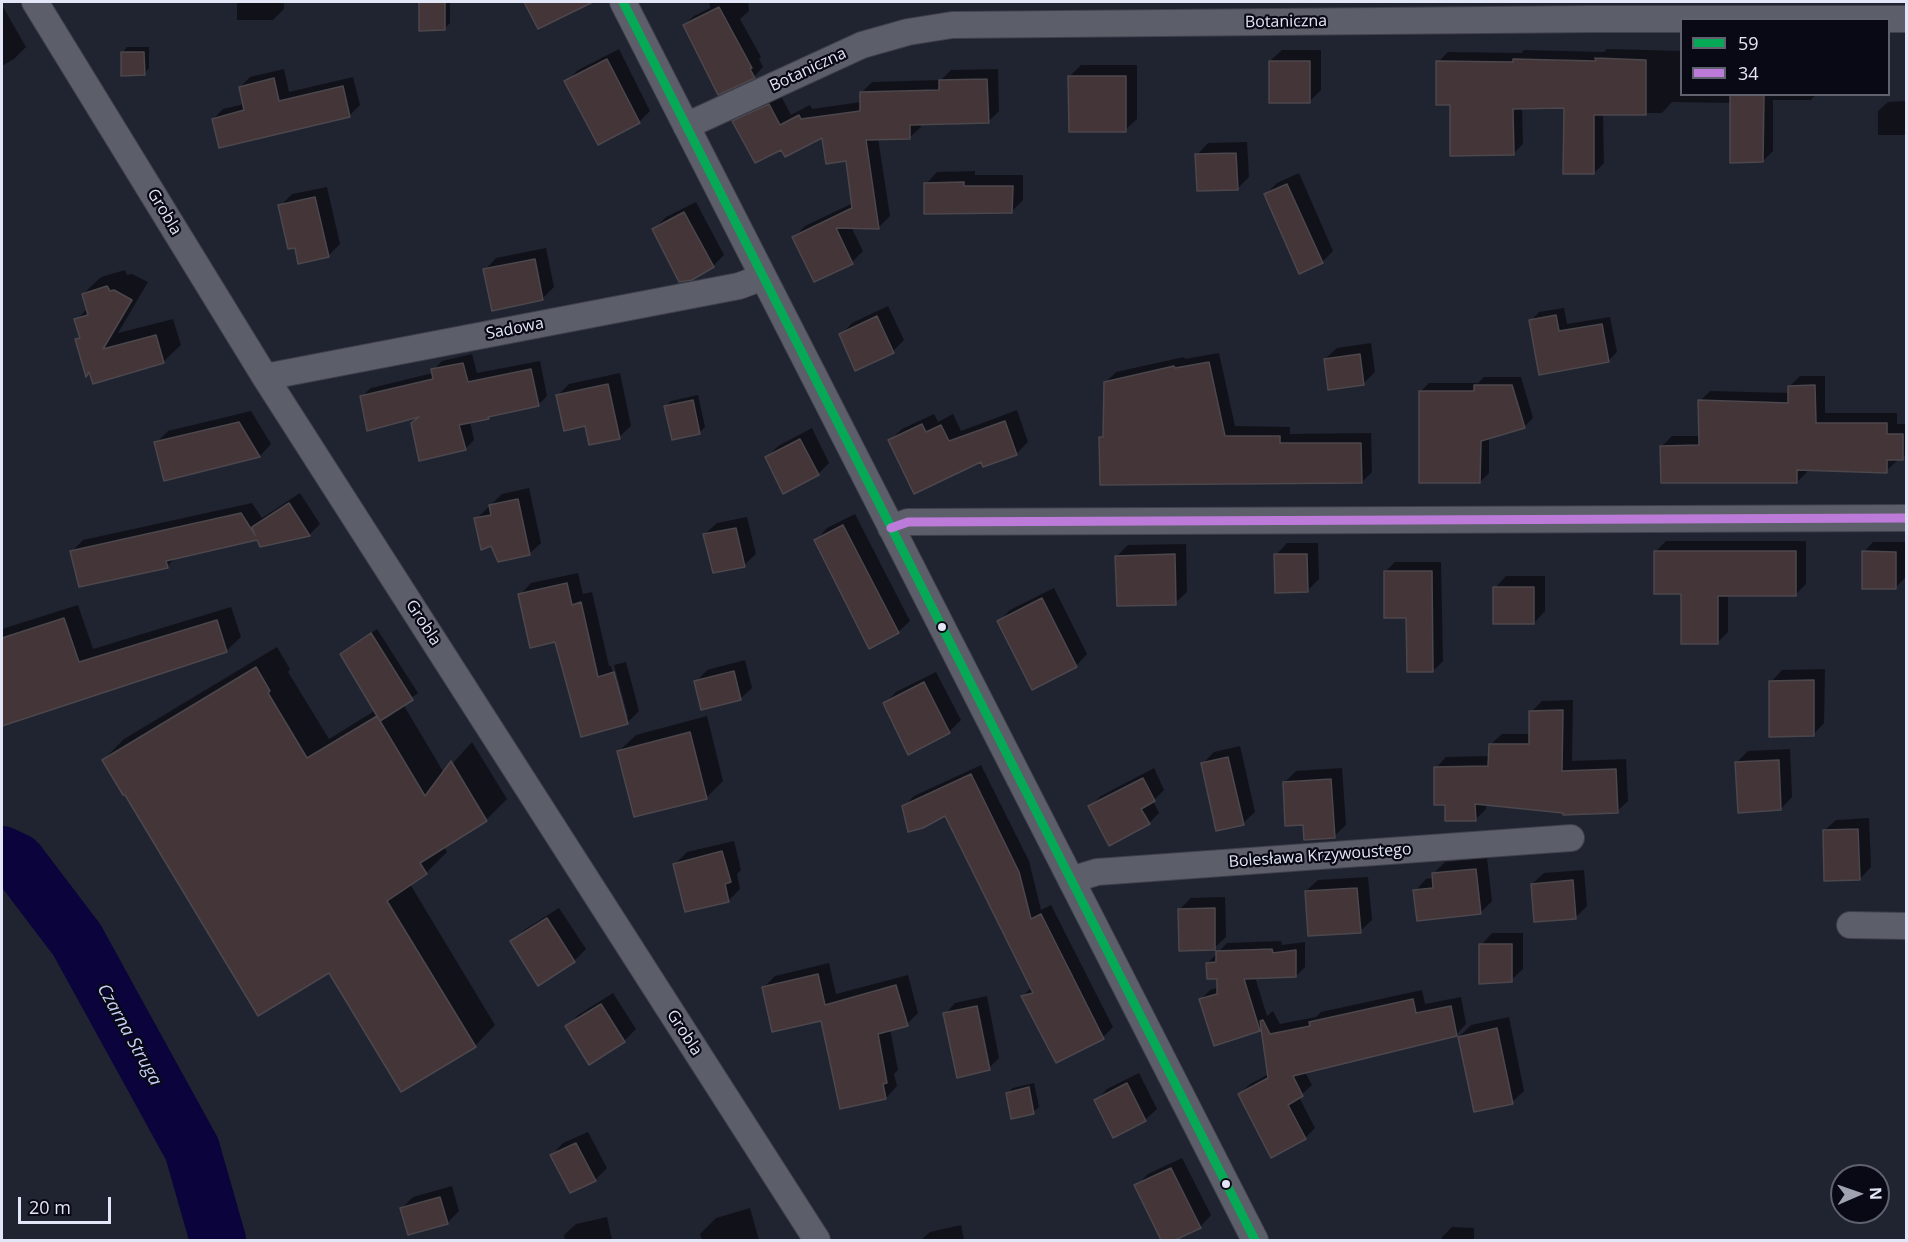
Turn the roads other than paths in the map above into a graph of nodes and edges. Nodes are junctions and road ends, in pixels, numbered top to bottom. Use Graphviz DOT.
graph roads {
  1 [pos="35,2"];
  2 [pos="623,2"];
  3 [pos="1216,12"];
  4 [pos="1680,19"];
  5 [pos="1890,19"];
  6 [pos="1906,19"];
  7 [pos="686,126"];
  8 [pos="763,277"];
  9 [pos="266,377"];
  10 [pos="1906,518"];
  11 [pos="891,528"];
  12 [pos="1571,838"];
  13 [pos="1071,880"];
  14 [pos="1850,925"];
  15 [pos="1906,926"];
  16 [pos="817,1240"];
  17 [pos="1255,1240"];
  1 -- 9 [label="street, Grobla"];
  2 -- 7 [label="street"];
  3 -- 4 [label="street, Botaniczna"];
  3 -- 7 [label="street, Botaniczna"];
  5 -- 6 [label="street, Botaniczna"];
  7 -- 8 [label="street"];
  8 -- 9 [label="street, Sadowa"];
  8 -- 11 [label="street"];
  9 -- 16 [label="street, Grobla"];
  10 -- 11 [label="street"];
  11 -- 13 [label="street"];
  12 -- 13 [label="street, Bolesława Krzywoustego"];
  13 -- 17 [label="street"];
  14 -- 15 [label="street"];
}
